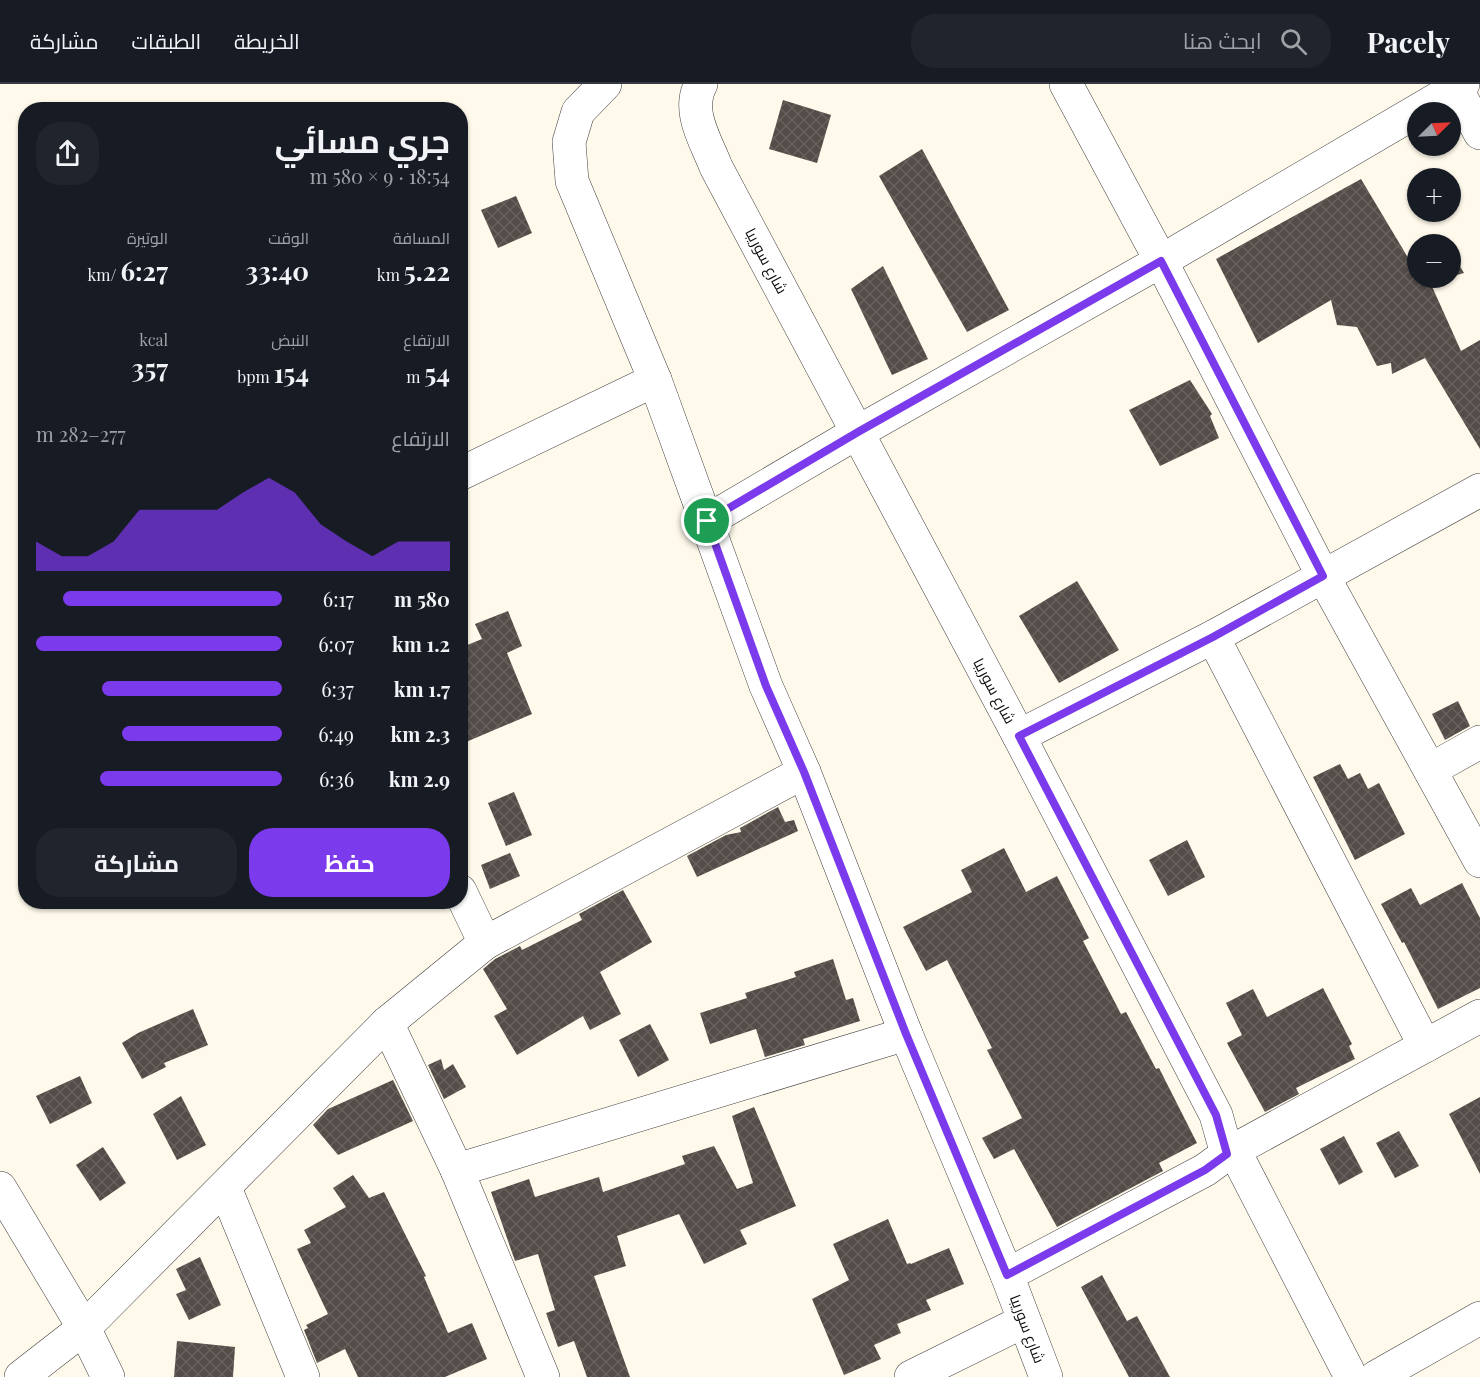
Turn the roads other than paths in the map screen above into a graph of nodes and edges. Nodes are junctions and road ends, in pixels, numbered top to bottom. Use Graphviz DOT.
graph roads {
  1 [pos="605,84"];
  2 [pos="1066,84"];
  3 [pos="1458,85"];
  4 [pos="692,89"];
  5 [pos="1480,134"];
  6 [pos="1161,261"];
  7 [pos="655,380"];
  8 [pos="858,432"];
  9 [pos="468,470"];
  10 [pos="1480,490"];
  11 [pos="707,521"];
  12 [pos="1323,576"];
  13 [pos="1213,637"];
  14 [pos="1019,736"];
  15 [pos="1480,742"];
  16 [pos="1430,770"];
  17 [pos="804,772"];
  18 [pos="1480,861"];
  19 [pos="468,908"];
  20 [pos="485,943"];
  21 [pos="1480,1016"];
  22 [pos="387,1023"];
  23 [pos="906,1034"];
  24 [pos="1425,1046"];
  25 [pos="1231,1152"];
  26 [pos="457,1170"];
  27 [pos="0,1188"];
  28 [pos="225,1188"];
  29 [pos="1007,1275"];
  30 [pos="1480,1318"];
  31 [pos="1024,1321"];
  32 [pos="84,1328"];
  33 [pos="21,1377"];
  34 [pos="108,1377"];
  35 [pos="303,1377"];
  36 [pos="543,1377"];
  37 [pos="911,1377"];
  38 [pos="1046,1377"];
  39 [pos="1351,1377"];
  40 [pos="1376,1377"];
  1 -- 7 [label="street"];
  2 -- 6 [label="street"];
  3 -- 5 [label="street"];
  3 -- 6 [label="street"];
  4 -- 8 [label="street, شارع سوريبا"];
  6 -- 8 [label="street"];
  6 -- 12 [label="street"];
  7 -- 9 [label="street"];
  7 -- 11 [label="street"];
  8 -- 11 [label="street"];
  8 -- 14 [label="street, شارع سوريبا"];
  10 -- 12 [label="street"];
  11 -- 17 [label="street"];
  12 -- 13 [label="street"];
  12 -- 16 [label="street"];
  13 -- 14 [label="street"];
  13 -- 24 [label="street"];
  14 -- 25 [label="street, شارع سوريبا"];
  15 -- 16 [label="street"];
  16 -- 18 [label="street"];
  17 -- 20 [label="street"];
  17 -- 23 [label="street"];
  19 -- 20 [label="street"];
  20 -- 22 [label="street"];
  21 -- 24 [label="street"];
  22 -- 26 [label="street"];
  22 -- 28 [label="street"];
  23 -- 26 [label="street"];
  23 -- 29 [label="street"];
  24 -- 25 [label="street"];
  25 -- 29 [label="street, شارع سوريبا"];
  25 -- 39 [label="street"];
  26 -- 36 [label="street"];
  27 -- 32 [label="street"];
  28 -- 32 [label="street"];
  28 -- 35 [label="street"];
  29 -- 31 [label="street, شارع سوريبا"];
  30 -- 40 [label="street"];
  31 -- 37 [label="street"];
  31 -- 38 [label="street, شارع سوريبا"];
  32 -- 33 [label="street"];
  32 -- 34 [label="street"];
}
